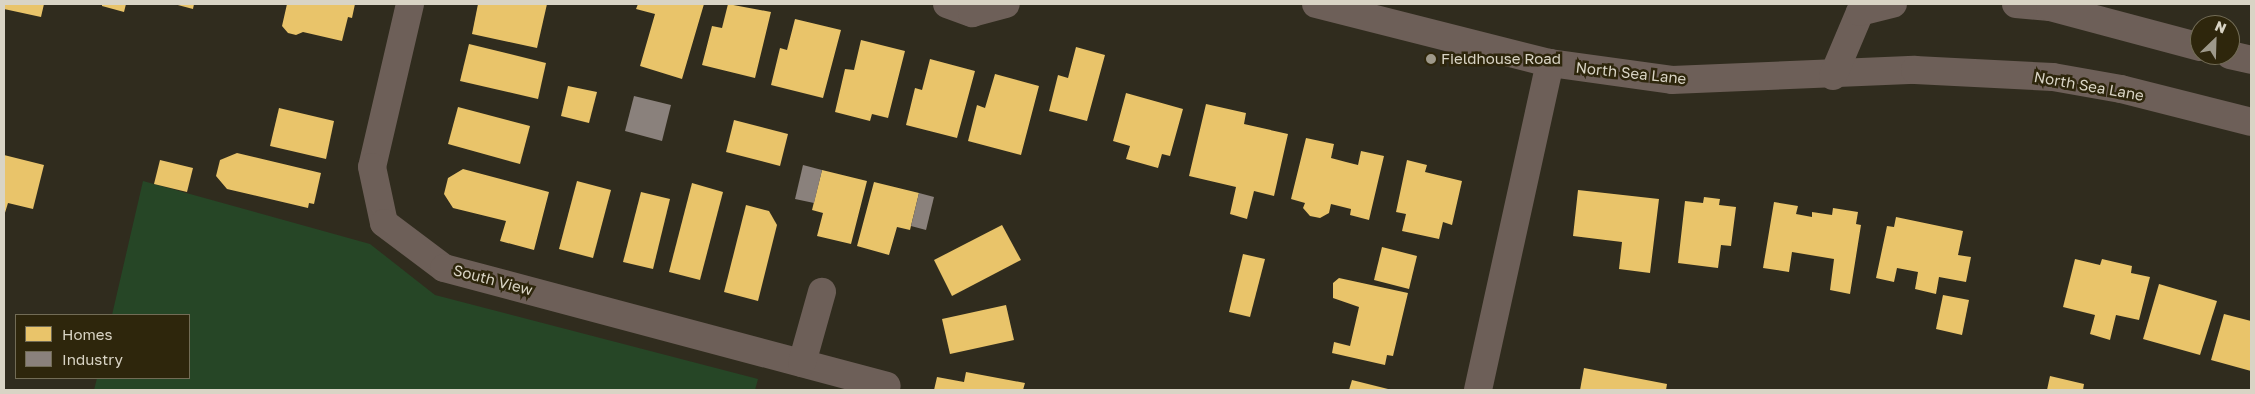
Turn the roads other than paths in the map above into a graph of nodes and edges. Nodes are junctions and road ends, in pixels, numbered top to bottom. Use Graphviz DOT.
graph roads {
  1 [pos="410,4"];
  2 [pos="947,4"];
  3 [pos="1006,4"];
  4 [pos="1316,4"];
  5 [pos="1894,4"];
  6 [pos="2016,4"];
  7 [pos="2190,44"];
  8 [pos="1550,63"];
  9 [pos="1833,76"];
  10 [pos="2251,122"];
  11 [pos="822,292"];
  12 [pos="802,363"];
  13 [pos="887,386"];
  14 [pos="1478,390"];
  1 -- 12 [label="street, South View"];
  2 -- 3 [label="street"];
  4 -- 8 [label="street, North Sea Lane"];
  5 -- 9 [label="street"];
  6 -- 7 [label="street"];
  8 -- 9 [label="street, North Sea Lane"];
  8 -- 14 [label="street"];
  9 -- 10 [label="street, North Sea Lane"];
  11 -- 12 [label="street"];
  12 -- 13 [label="street, South View"];
}
